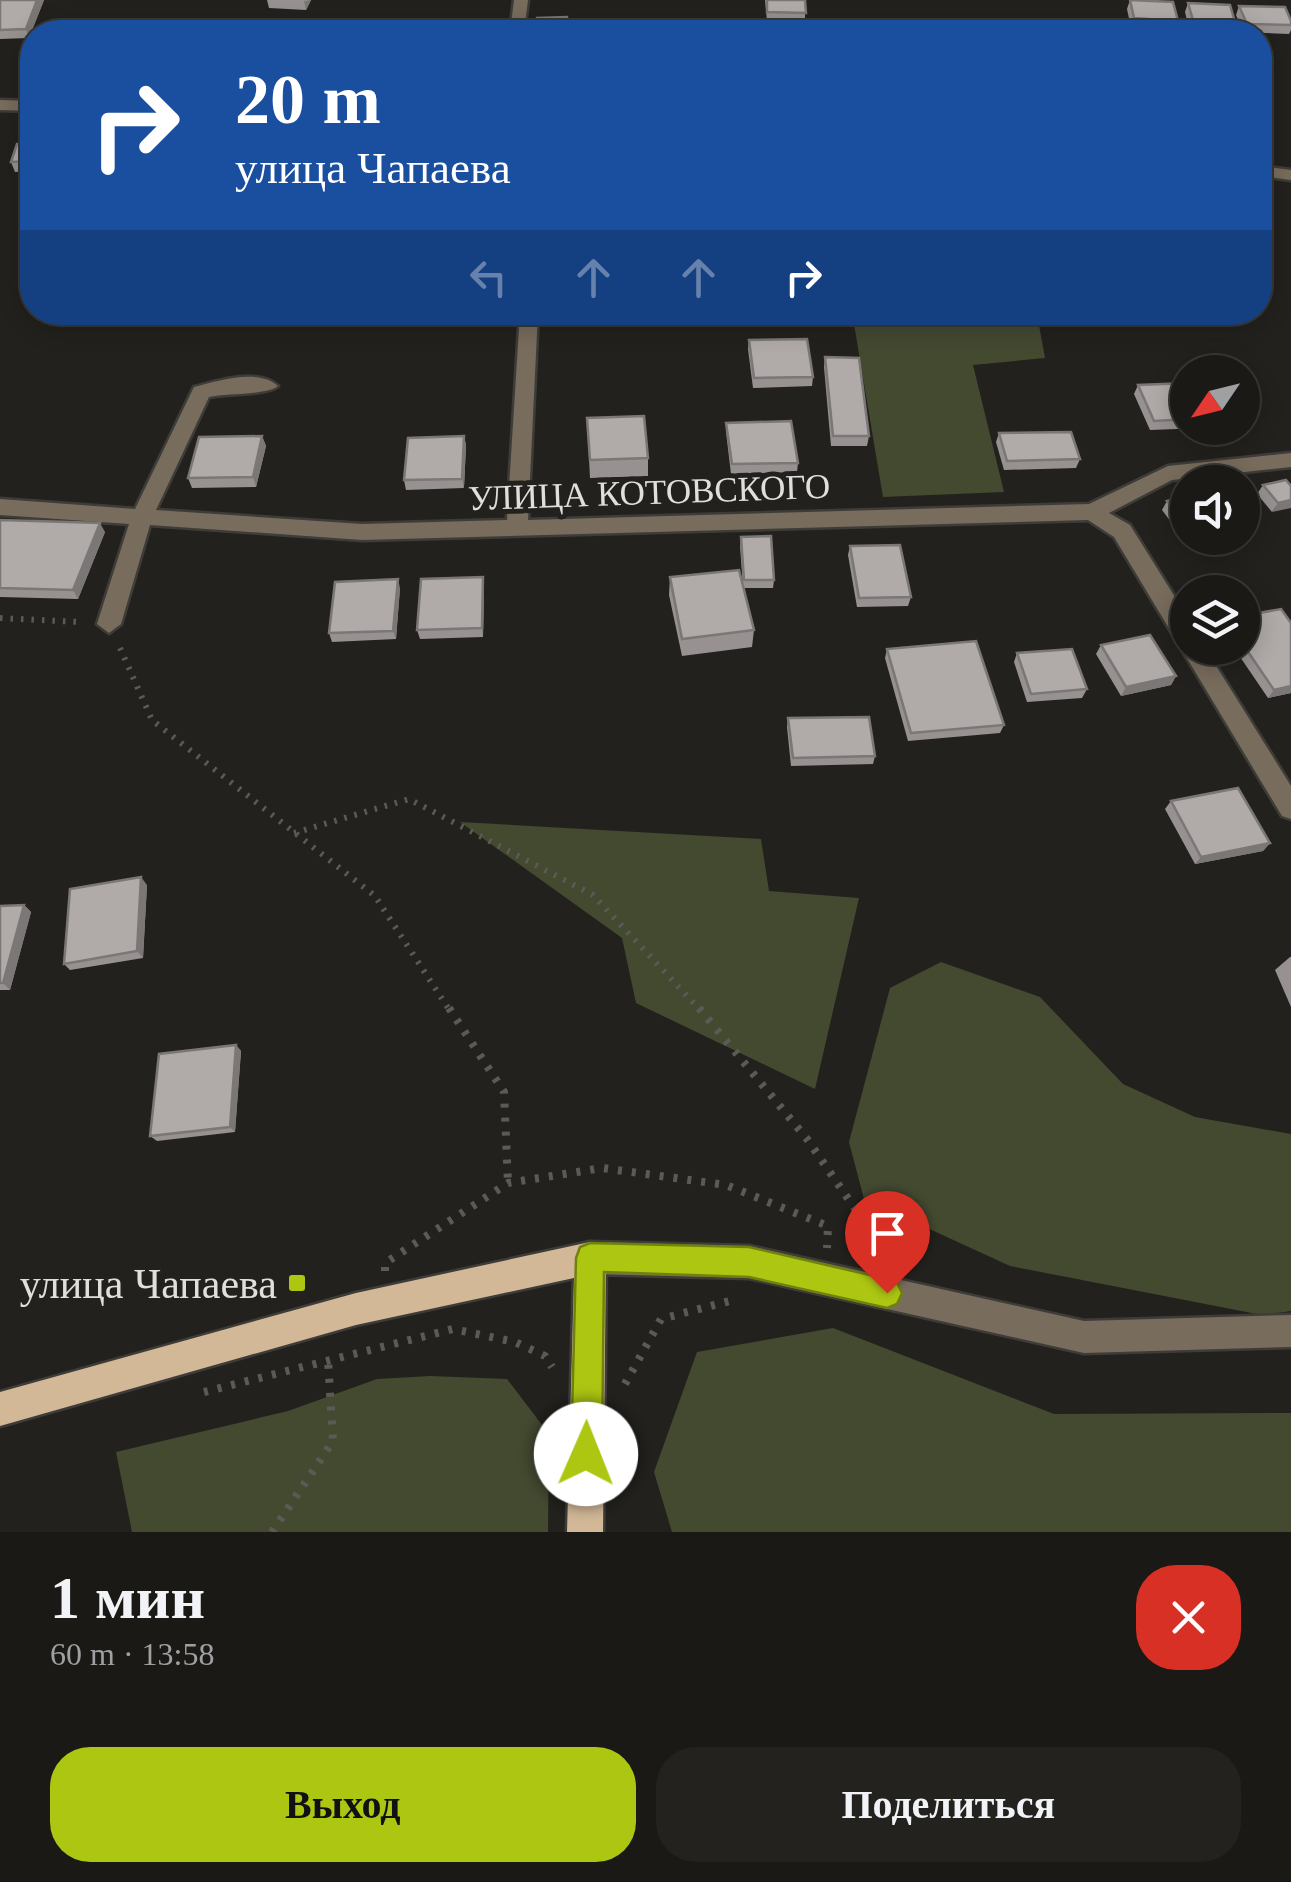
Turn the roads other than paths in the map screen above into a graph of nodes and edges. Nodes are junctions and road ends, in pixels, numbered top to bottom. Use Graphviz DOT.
graph roads {
  1 [pos="528,325"];
  2 [pos="268,386"];
  3 [pos="1291,460"];
  4 [pos="0,507"];
  5 [pos="1092,512"];
  6 [pos="142,517"];
  7 [pos="517,528"];
  8 [pos="1170,609"];
  9 [pos="110,624"];
  10 [pos="1203,665"];
  11 [pos="1291,808"];
  12 [pos="590,1258"];
  13 [pos="1291,1332"];
  14 [pos="0,1408"];
  15 [pos="585,1532"];
  1 -- 7 [label="street"];
  2 -- 6 [label="street"];
  3 -- 5 [label="street, УЛИЦА КОТОВСКОГО"];
  4 -- 6 [label="street, УЛИЦА КОТОВСКОГО"];
  5 -- 7 [label="street, УЛИЦА КОТОВСКОГО"];
  5 -- 8 [label="street"];
  6 -- 7 [label="street, УЛИЦА КОТОВСКОГО"];
  6 -- 9 [label="street"];
  10 -- 11 [label="street"];
  12 -- 13 [label="street"];
  12 -- 14 [label="main road"];
  12 -- 15 [label="main road"];
}
